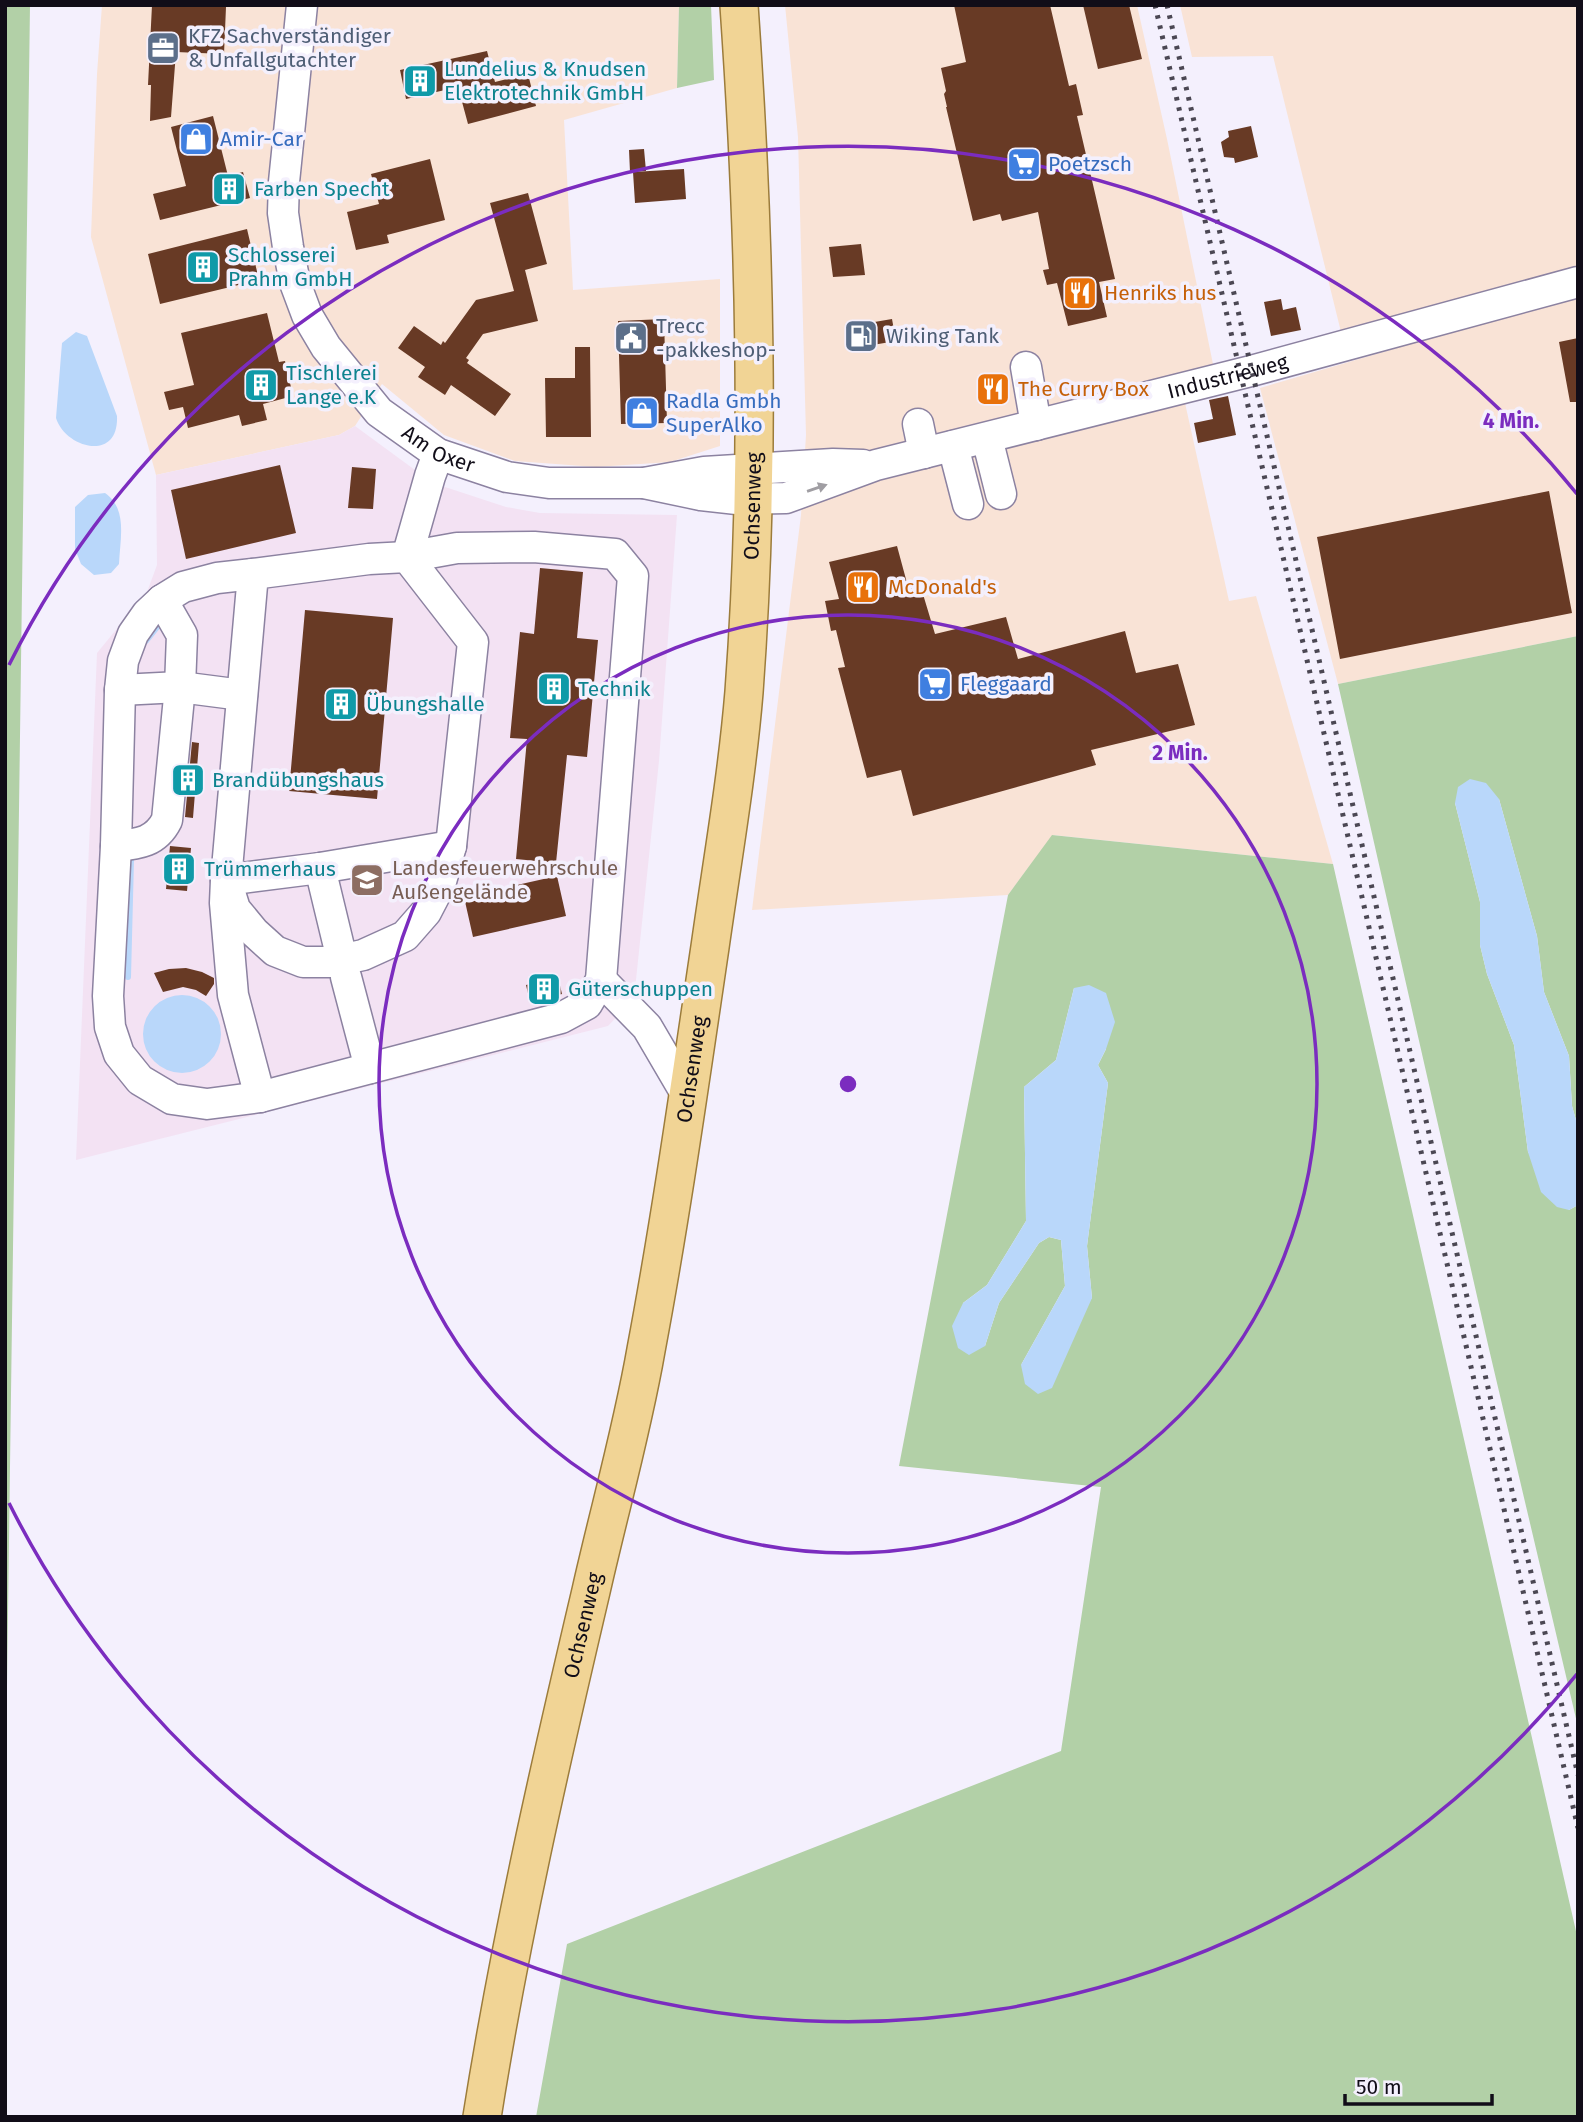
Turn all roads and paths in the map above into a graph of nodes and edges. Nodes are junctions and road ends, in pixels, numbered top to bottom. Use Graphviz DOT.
graph roads {
  1 [pos="302,5"];
  2 [pos="739,5"];
  3 [pos="1578,282"];
  4 [pos="1026,367"];
  5 [pos="918,424"];
  6 [pos="1036,425"];
  7 [pos="987,438"];
  8 [pos="953,446"];
  9 [pos="924,453"];
  10 [pos="439,454"];
  11 [pos="755,484"];
  12 [pos="1001,494"];
  13 [pos="968,505"];
  14 [pos="407,557"];
  15 [pos="253,574"];
  16 [pos="162,600"];
  17 [pos="180,687"];
  18 [pos="120,690"];
  19 [pos="242,695"];
  20 [pos="116,846"];
  21 [pos="451,846"];
  22 [pos="320,868"];
  23 [pos="226,880"];
  24 [pos="601,980"];
  25 [pos="370,1068"];
  26 [pos="260,1097"];
  27 [pos="688,1097"];
  28 [pos="482,2117"];
  1 -- 10 [label="street, Am Oxer"];
  2 -- 11 [label="main road, Ochsenweg"];
  3 -- 6 [label="street, Industrieweg"];
  4 -- 6 [label="street"];
  5 -- 9 [label="street"];
  6 -- 7 [label="street, Industrieweg"];
  7 -- 8 [label="street, Industrieweg"];
  7 -- 12 [label="street"];
  8 -- 9 [label="street, Industrieweg"];
  8 -- 13 [label="street"];
  9 -- 11 [label="street, Industrieweg"];
  10 -- 11 [label="street, Am Oxer"];
  10 -- 14 [label="street"];
  11 -- 27 [label="main road, Ochsenweg"];
  14 -- 15 [label="street"];
  14 -- 21 [label="street"];
  14 -- 24 [label="street"];
  15 -- 16 [label="street"];
  15 -- 19 [label="street"];
  16 -- 17 [label="street"];
  16 -- 18 [label="street"];
  17 -- 18 [label="street"];
  17 -- 19 [label="street"];
  17 -- 20 [label="street"];
  18 -- 20 [label="street"];
  19 -- 23 [label="street"];
  20 -- 26 [label="street"];
  21 -- 22 [label="street"];
  21 -- 23 [label="street"];
  22 -- 23 [label="street"];
  22 -- 25 [label="street"];
  23 -- 26 [label="street"];
  24 -- 25 [label="street"];
  24 -- 27 [label="street"];
  25 -- 26 [label="street"];
  27 -- 28 [label="main road, Ochsenweg"];
}
